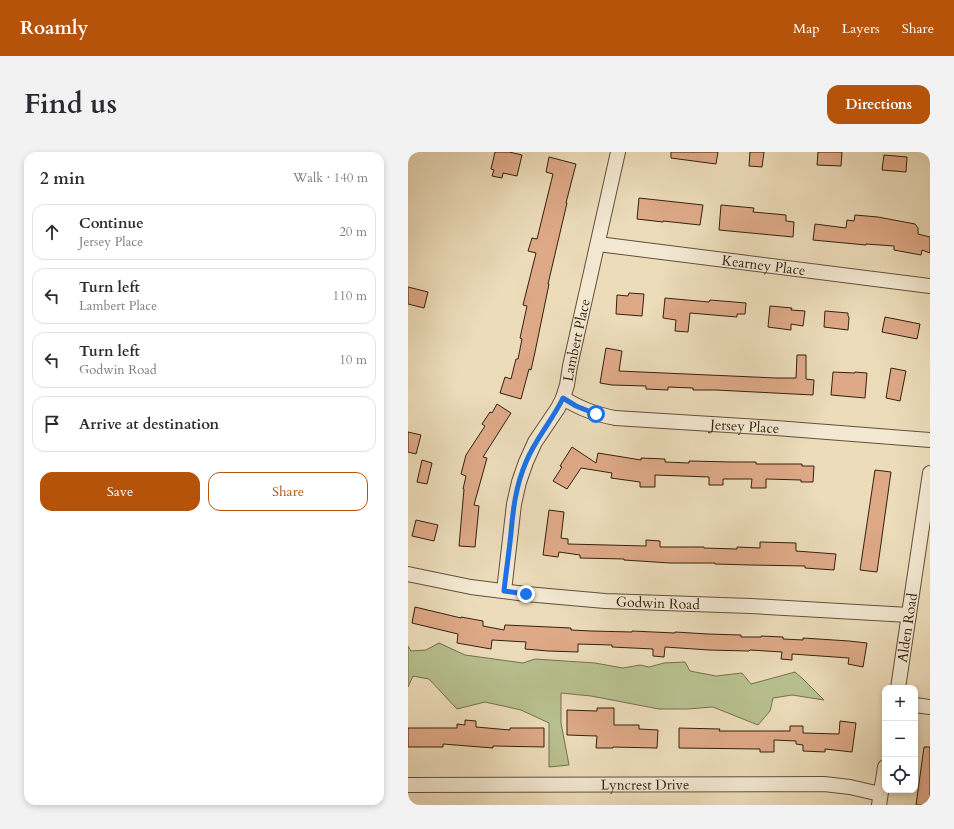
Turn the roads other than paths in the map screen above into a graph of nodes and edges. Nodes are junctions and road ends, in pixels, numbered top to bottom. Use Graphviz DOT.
graph roads {
  1 [pos="618,152"];
  2 [pos="598,244"];
  3 [pos="930,286"];
  4 [pos="563,398"];
  5 [pos="930,440"];
  6 [pos="929,482"];
  7 [pos="408,574"];
  8 [pos="504,591"];
  9 [pos="909,615"];
  10 [pos="898,685"];
  11 [pos="918,705"];
  12 [pos="930,707"];
  13 [pos="408,785"];
  14 [pos="882,786"];
  15 [pos="880,799"];
  1 -- 2 [label="street, Lambert Place"];
  2 -- 3 [label="street, Kearney Place"];
  2 -- 4 [label="street, Lambert Place"];
  4 -- 5 [label="street, Jersey Place"];
  4 -- 8 [label="street, Lambert Place"];
  6 -- 9 [label="street, Alden Road"];
  7 -- 8 [label="street, Godwin Road"];
  8 -- 9 [label="street, Godwin Road"];
  9 -- 10 [label="street, Alden Road"];
  11 -- 12 [label="street"];
  13 -- 15 [label="street, Lyncrest Drive"];
  14 -- 15 [label="street"];
}
